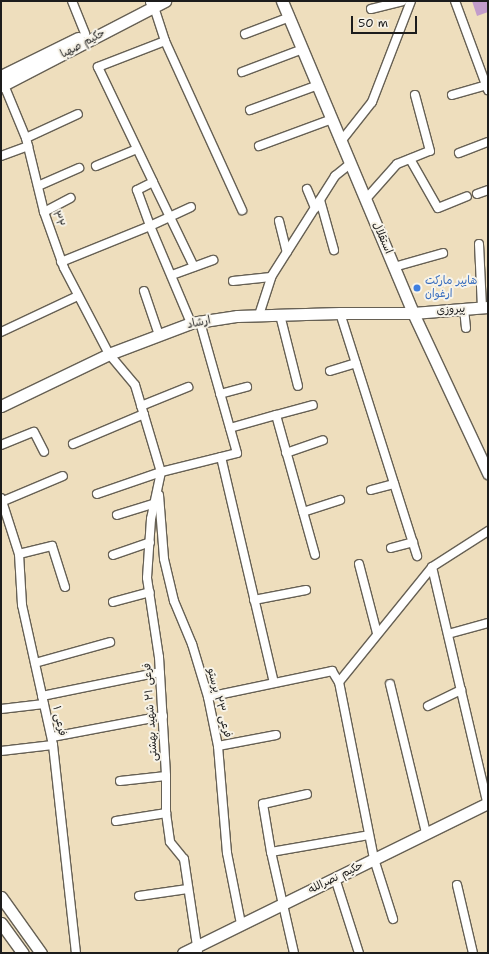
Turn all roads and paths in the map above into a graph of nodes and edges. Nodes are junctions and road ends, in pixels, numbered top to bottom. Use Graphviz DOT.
graph roads {
  1 [pos="72,1"];
  2 [pos="164,1"];
  3 [pos="282,1"];
  4 [pos="402,1"];
  5 [pos="412,1"];
  6 [pos="455,1"];
  7 [pos="151,3"];
  8 [pos="372,8"];
  9 [pos="290,17"];
  10 [pos="85,34"];
  11 [pos="245,34"];
  12 [pos="165,41"];
  13 [pos="303,49"];
  14 [pos="242,72"];
  15 [pos="486,82"];
  16 [pos="2,83"];
  17 [pos="318,85"];
  18 [pos="415,95"];
  19 [pos="452,95"];
  20 [pos="250,110"];
  21 [pos="78,114"];
  22 [pos="332,119"];
  23 [pos="342,140"];
  24 [pos="27,142"];
  25 [pos="488,142"];
  26 [pos="260,146"];
  27 [pos="137,149"];
  28 [pos="459,153"];
  29 [pos="1,156"];
  30 [pos="410,159"];
  31 [pos="350,164"];
  32 [pos="96,166"];
  33 [pos="79,168"];
  34 [pos="153,182"];
  35 [pos="38,186"];
  36 [pos="307,189"];
  37 [pos="488,190"];
  38 [pos="477,194"];
  39 [pos="467,196"];
  40 [pos="70,198"];
  41 [pos="320,200"];
  42 [pos="366,200"];
  43 [pos="191,207"];
  44 [pos="315,208"];
  45 [pos="242,210"];
  46 [pos="44,212"];
  47 [pos="169,217"];
  48 [pos="279,221"];
  49 [pos="150,226"];
  50 [pos="479,244"];
  51 [pos="334,250"];
  52 [pos="287,252"];
  53 [pos="443,253"];
  54 [pos="212,260"];
  55 [pos="62,262"];
  56 [pos="194,267"];
  57 [pos="394,267"];
  58 [pos="172,275"];
  59 [pos="271,277"];
  60 [pos="233,281"];
  61 [pos="144,291"];
  62 [pos="78,296"];
  63 [pos="485,307"];
  64 [pos="464,309"];
  65 [pos="340,312"];
  66 [pos="413,313"];
  67 [pos="259,315"];
  68 [pos="280,315"];
  69 [pos="196,322"];
  70 [pos="466,328"];
  71 [pos="1,332"];
  72 [pos="160,335"];
  73 [pos="109,354"];
  74 [pos="356,363"];
  75 [pos="330,371"];
  76 [pos="298,386"];
  77 [pos="188,387"];
  78 [pos="247,387"];
  79 [pos="220,394"];
  80 [pos="314,405"];
  81 [pos="1,406"];
  82 [pos="141,406"];
  83 [pos="144,414"];
  84 [pos="276,415"];
  85 [pos="230,428"];
  86 [pos="323,440"];
  87 [pos="73,444"];
  88 [pos="1,445"];
  89 [pos="44,452"];
  90 [pos="286,453"];
  91 [pos="221,457"];
  92 [pos="161,472"];
  93 [pos="488,473"];
  94 [pos="63,476"];
  95 [pos="394,484"];
  96 [pos="371,490"];
  97 [pos="97,494"];
  98 [pos="340,500"];
  99 [pos="1,501"];
  100 [pos="157,503"];
  101 [pos="303,512"];
  102 [pos="117,515"];
  103 [pos="488,532"];
  104 [pos="150,542"];
  105 [pos="413,542"];
  106 [pos="391,548"];
  107 [pos="19,554"];
  108 [pos="113,555"];
  109 [pos="315,555"];
  110 [pos="416,556"];
  111 [pos="359,564"];
  112 [pos="432,567"];
  113 [pos="65,587"];
  114 [pos="306,590"];
  115 [pos="150,592"];
  116 [pos="254,600"];
  117 [pos="113,602"];
  118 [pos="488,623"];
  119 [pos="377,633"];
  120 [pos="448,634"];
  121 [pos="110,642"];
  122 [pos="35,662"];
  123 [pos="160,672"];
  124 [pos="339,682"];
  125 [pos="274,683"];
  126 [pos="390,684"];
  127 [pos="461,690"];
  128 [pos="208,697"];
  129 [pos="43,700"];
  130 [pos="428,706"];
  131 [pos="1,709"];
  132 [pos="163,716"];
  133 [pos="276,735"];
  134 [pos="52,741"];
  135 [pos="218,746"];
  136 [pos="1,751"];
  137 [pos="166,776"];
  138 [pos="120,781"];
  139 [pos="307,794"];
  140 [pos="488,804"];
  141 [pos="166,813"];
  142 [pos="116,821"];
  143 [pos="426,834"];
  144 [pos="369,835"];
  145 [pos="271,852"];
  146 [pos="374,859"];
  147 [pos="335,878"];
  148 [pos="456,885"];
  149 [pos="187,889"];
  150 [pos="139,896"];
  151 [pos="1,897"];
  152 [pos="282,904"];
  153 [pos="393,919"];
  154 [pos="1,923"];
  155 [pos="242,924"];
  156 [pos="198,950"];
  157 [pos="23,953"];
  158 [pos="40,953"];
  159 [pos="76,953"];
  160 [pos="183,953"];
  161 [pos="294,953"];
  162 [pos="359,953"];
  163 [pos="473,953"];
  1 -- 10 [label="street"];
  2 -- 7 [label="street, حکیم صهبا"];
  3 -- 9 [label="street, استقلال"];
  4 -- 8 [label="street"];
  5 -- 23 [label="street"];
  6 -- 15 [label="street"];
  7 -- 10 [label="street, حکیم صهبا"];
  7 -- 12 [label="street"];
  7 -- 16 [label="street, حکیم صهبا"];
  9 -- 11 [label="street"];
  9 -- 13 [label="street, استقلال"];
  10 -- 16 [label="street, حکیم صهبا"];
  12 -- 27 [label="street"];
  12 -- 45 [label="street"];
  13 -- 14 [label="street"];
  13 -- 17 [label="street, استقلال"];
  15 -- 19 [label="street"];
  16 -- 24 [label="street, ۳۲"];
  17 -- 20 [label="street"];
  17 -- 22 [label="street, استقلال"];
  18 -- 30 [label="street"];
  21 -- 24 [label="street"];
  22 -- 23 [label="street, استقلال"];
  22 -- 26 [label="street"];
  23 -- 31 [label="street, استقلال"];
  24 -- 29 [label="street"];
  24 -- 35 [label="street, ۳۲"];
  25 -- 28 [label="street"];
  27 -- 32 [label="street"];
  27 -- 34 [label="street"];
  30 -- 39 [label="street"];
  30 -- 42 [label="street"];
  31 -- 41 [label="street"];
  31 -- 42 [label="street, استقلال"];
  33 -- 35 [label="street"];
  34 -- 47 [label="street"];
  34 -- 49 [label="street"];
  35 -- 46 [label="street, ۳۲"];
  36 -- 44 [label="street"];
  37 -- 38 [label="street"];
  40 -- 46 [label="street"];
  41 -- 44 [label="street"];
  41 -- 51 [label="street"];
  42 -- 57 [label="street, استقلال"];
  43 -- 47 [label="street"];
  44 -- 52 [label="street"];
  46 -- 55 [label="street, ۳۲"];
  47 -- 49 [label="street"];
  47 -- 56 [label="street"];
  48 -- 52 [label="street"];
  49 -- 55 [label="street"];
  49 -- 58 [label="street"];
  50 -- 63 [label="street"];
  52 -- 59 [label="street"];
  53 -- 57 [label="street"];
  54 -- 56 [label="street"];
  55 -- 62 [label="street, ۳۲"];
  56 -- 58 [label="street"];
  57 -- 66 [label="street, استقلال"];
  58 -- 69 [label="street"];
  59 -- 60 [label="street"];
  59 -- 67 [label="street"];
  61 -- 72 [label="street"];
  62 -- 71 [label="street"];
  62 -- 73 [label="street, ۳۲"];
  63 -- 64 [label="street, پیروزی"];
  64 -- 66 [label="street, پیروزی"];
  64 -- 70 [label="street"];
  65 -- 66 [label="street, ارشاد"];
  65 -- 68 [label="street, ارشاد"];
  65 -- 74 [label="street"];
  66 -- 93 [label="street, استقلال"];
  67 -- 68 [label="street, ارشاد"];
  67 -- 69 [label="street, ارشاد"];
  68 -- 76 [label="street"];
  69 -- 72 [label="street, ارشاد"];
  69 -- 79 [label="street"];
  72 -- 73 [label="street, ارشاد"];
  73 -- 81 [label="street, ارشاد"];
  73 -- 82 [label="street, ۳۲"];
  74 -- 75 [label="street"];
  74 -- 95 [label="street"];
  77 -- 82 [label="street"];
  78 -- 79 [label="street"];
  79 -- 85 [label="street"];
  80 -- 84 [label="street"];
  82 -- 83 [label="street, ۳۲"];
  83 -- 87 [label="street"];
  83 -- 92 [label="street, ۳۲"];
  84 -- 85 [label="street"];
  84 -- 90 [label="street"];
  85 -- 91 [label="street"];
  86 -- 90 [label="street"];
  88 -- 89 [label="street"];
  90 -- 101 [label="street"];
  91 -- 92 [label="street"];
  91 -- 116 [label="street"];
  92 -- 97 [label="street"];
  92 -- 100 [label="street, فرعی ۲۱ شهید بهشتی"];
  94 -- 99 [label="street"];
  95 -- 96 [label="street"];
  95 -- 105 [label="street"];
  98 -- 101 [label="street"];
  99 -- 107 [label="street, فرعی ۱"];
  100 -- 102 [label="street"];
  100 -- 104 [label="street, فرعی ۲۱ شهید بهشتی"];
  100 -- 128 [label="street, فرعی ۲۳ پرستو"];
  101 -- 109 [label="street"];
  103 -- 112 [label="street"];
  104 -- 108 [label="street"];
  104 -- 115 [label="street, فرعی ۲۱ شهید بهشتی"];
  105 -- 106 [label="street"];
  105 -- 110 [label="street"];
  107 -- 113 [label="street"];
  107 -- 122 [label="street, فرعی ۱"];
  111 -- 119 [label="street"];
  112 -- 119 [label="street"];
  112 -- 120 [label="street"];
  114 -- 116 [label="street"];
  115 -- 117 [label="street"];
  115 -- 123 [label="street, فرعی ۲۱ شهید بهشتی"];
  116 -- 125 [label="street"];
  118 -- 120 [label="street"];
  119 -- 124 [label="street"];
  120 -- 127 [label="street"];
  121 -- 122 [label="street"];
  122 -- 129 [label="street, فرعی ۱"];
  123 -- 129 [label="street"];
  123 -- 132 [label="street, فرعی ۲۱ شهید بهشتی"];
  124 -- 125 [label="street"];
  124 -- 144 [label="street"];
  125 -- 128 [label="street"];
  126 -- 143 [label="street"];
  127 -- 130 [label="street"];
  127 -- 140 [label="street"];
  128 -- 135 [label="street, فرعی ۲۳ پرستو"];
  129 -- 131 [label="street"];
  129 -- 134 [label="street, فرعی ۱"];
  132 -- 134 [label="street"];
  132 -- 137 [label="street, فرعی ۲۱ شهید بهشتی"];
  133 -- 135 [label="street"];
  134 -- 136 [label="street"];
  134 -- 159 [label="street, فرعی ۱"];
  135 -- 155 [label="street, فرعی ۲۳ پرستو"];
  137 -- 138 [label="street"];
  137 -- 141 [label="street, فرعی ۲۱ شهید بهشتی"];
  139 -- 145 [label="street"];
  140 -- 143 [label="street, حکیم نصرالله"];
  141 -- 142 [label="street"];
  141 -- 149 [label="street, فرعی ۲۱ شهید بهشتی"];
  143 -- 146 [label="street, حکیم نصرالله"];
  144 -- 145 [label="street"];
  144 -- 146 [label="street"];
  145 -- 152 [label="street"];
  146 -- 147 [label="street, حکیم نصرالله"];
  146 -- 153 [label="street"];
  147 -- 152 [label="street, حکیم نصرالله"];
  147 -- 162 [label="street"];
  148 -- 163 [label="street"];
  149 -- 150 [label="street"];
  149 -- 156 [label="street, فرعی ۲۱ شهید بهشتی"];
  151 -- 158 [label="street"];
  152 -- 155 [label="street, حکیم نصرالله"];
  152 -- 161 [label="street"];
  154 -- 157 [label="street"];
  155 -- 156 [label="street, حکیم نصرالله"];
  156 -- 160 [label="street, حکیم نصرالله"];
}
